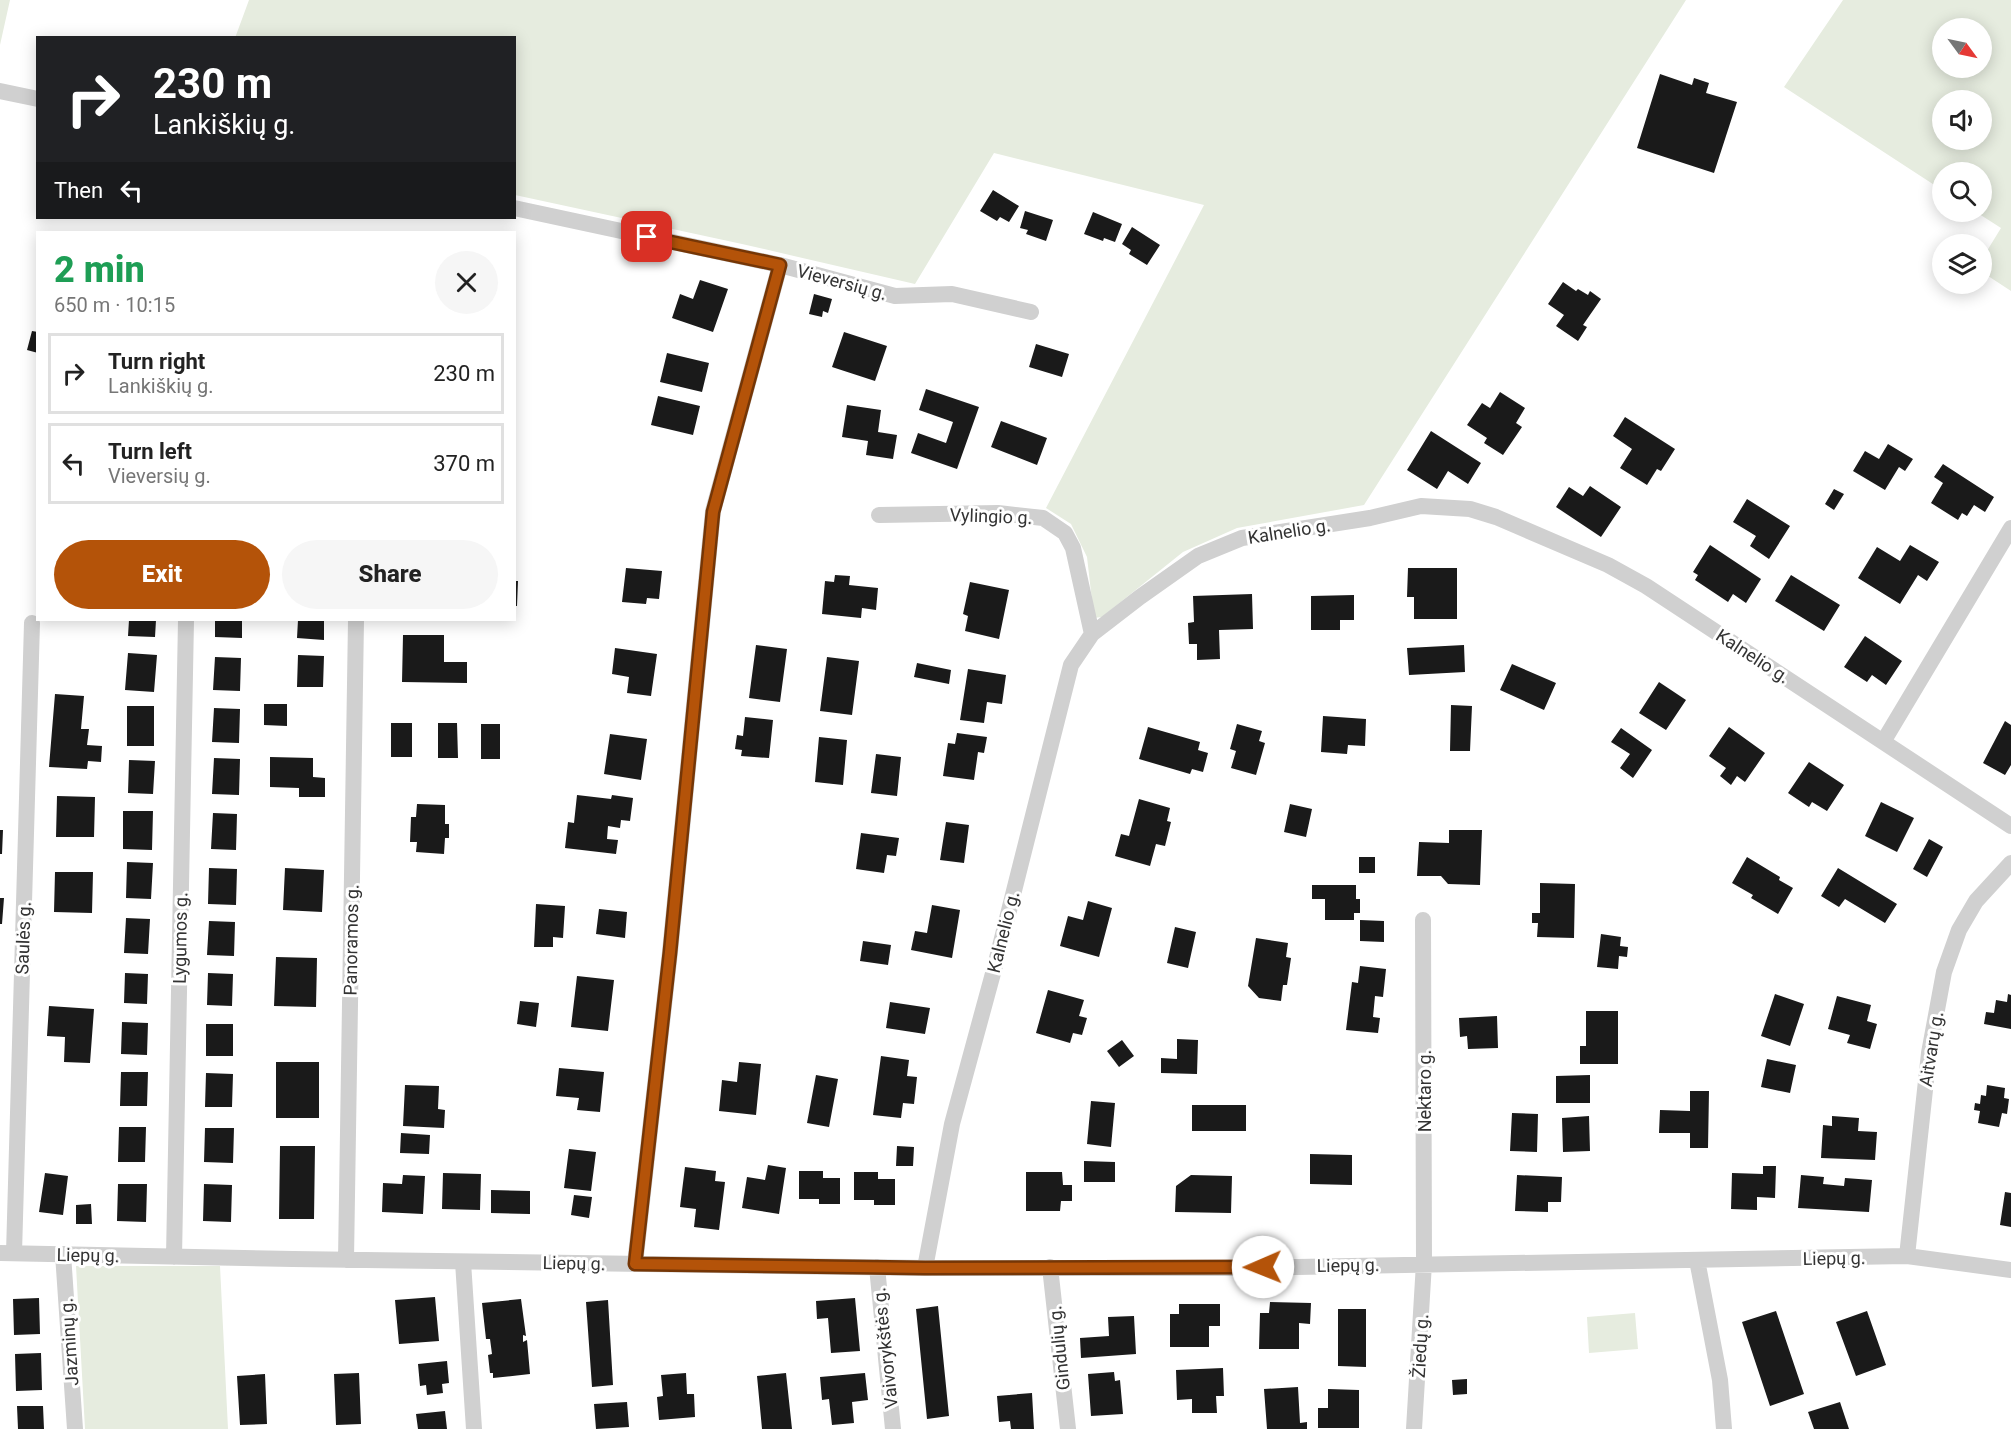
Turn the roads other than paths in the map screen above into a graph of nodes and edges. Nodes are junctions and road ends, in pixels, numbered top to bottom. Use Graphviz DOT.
graph roads {
  1 [pos="0,91"];
  2 [pos="36,99"];
  3 [pos="516,208"];
  4 [pos="780,265"];
  5 [pos="1030,312"];
  6 [pos="879,515"];
  7 [pos="2011,528"];
  8 [pos="186,621"];
  9 [pos="356,621"];
  10 [pos="32,623"];
  11 [pos="1092,634"];
  12 [pos="1883,742"];
  13 [pos="2011,826"];
  14 [pos="2011,863"];
  15 [pos="1423,920"];
  16 [pos="7,1253"];
  17 [pos="63,1254"];
  18 [pos="1907,1256"];
  19 [pos="174,1257"];
  20 [pos="346,1260"];
  21 [pos="1697,1260"];
  22 [pos="463,1262"];
  23 [pos="1424,1263"];
  24 [pos="635,1264"];
  25 [pos="877,1267"];
  26 [pos="1050,1267"];
  27 [pos="925,1268"];
  28 [pos="2011,1270"];
  29 [pos="75,1429"];
  30 [pos="474,1429"];
  31 [pos="893,1429"];
  32 [pos="1068,1429"];
  33 [pos="1414,1429"];
  34 [pos="1724,1429"];
  1 -- 2 [label="street"];
  3 -- 4 [label="street, Vieversių g."];
  4 -- 5 [label="street, Vieversių g."];
  4 -- 24 [label="street"];
  6 -- 11 [label="street, Vylingio g."];
  7 -- 12 [label="street"];
  8 -- 19 [label="street, Lygumos g."];
  9 -- 20 [label="street, Panoramos g."];
  10 -- 16 [label="street, Saulės g."];
  11 -- 12 [label="street, Kalnelio g."];
  11 -- 27 [label="street, Kalnelio g."];
  12 -- 13 [label="street, Kalnelio g."];
  14 -- 18 [label="street, Aitvarų g."];
  15 -- 23 [label="street, Nektaro g."];
  16 -- 17 [label="street, Liepų g."];
  17 -- 19 [label="street, Liepų g."];
  17 -- 29 [label="street, Jazminų g."];
  18 -- 21 [label="street, Liepų g."];
  18 -- 28 [label="street, Liepų g."];
  19 -- 20 [label="street, Liepų g."];
  20 -- 22 [label="street, Liepų g."];
  21 -- 23 [label="street, Liepų g."];
  21 -- 34 [label="street"];
  22 -- 24 [label="street, Liepų g."];
  22 -- 30 [label="street"];
  23 -- 26 [label="street, Liepų g."];
  23 -- 33 [label="street, Žiedų g."];
  24 -- 25 [label="street, Liepų g."];
  25 -- 27 [label="street, Liepų g."];
  25 -- 31 [label="street, Vaivorykštės g."];
  26 -- 27 [label="street, Liepų g."];
  26 -- 32 [label="street, Gindulių g."];
}
